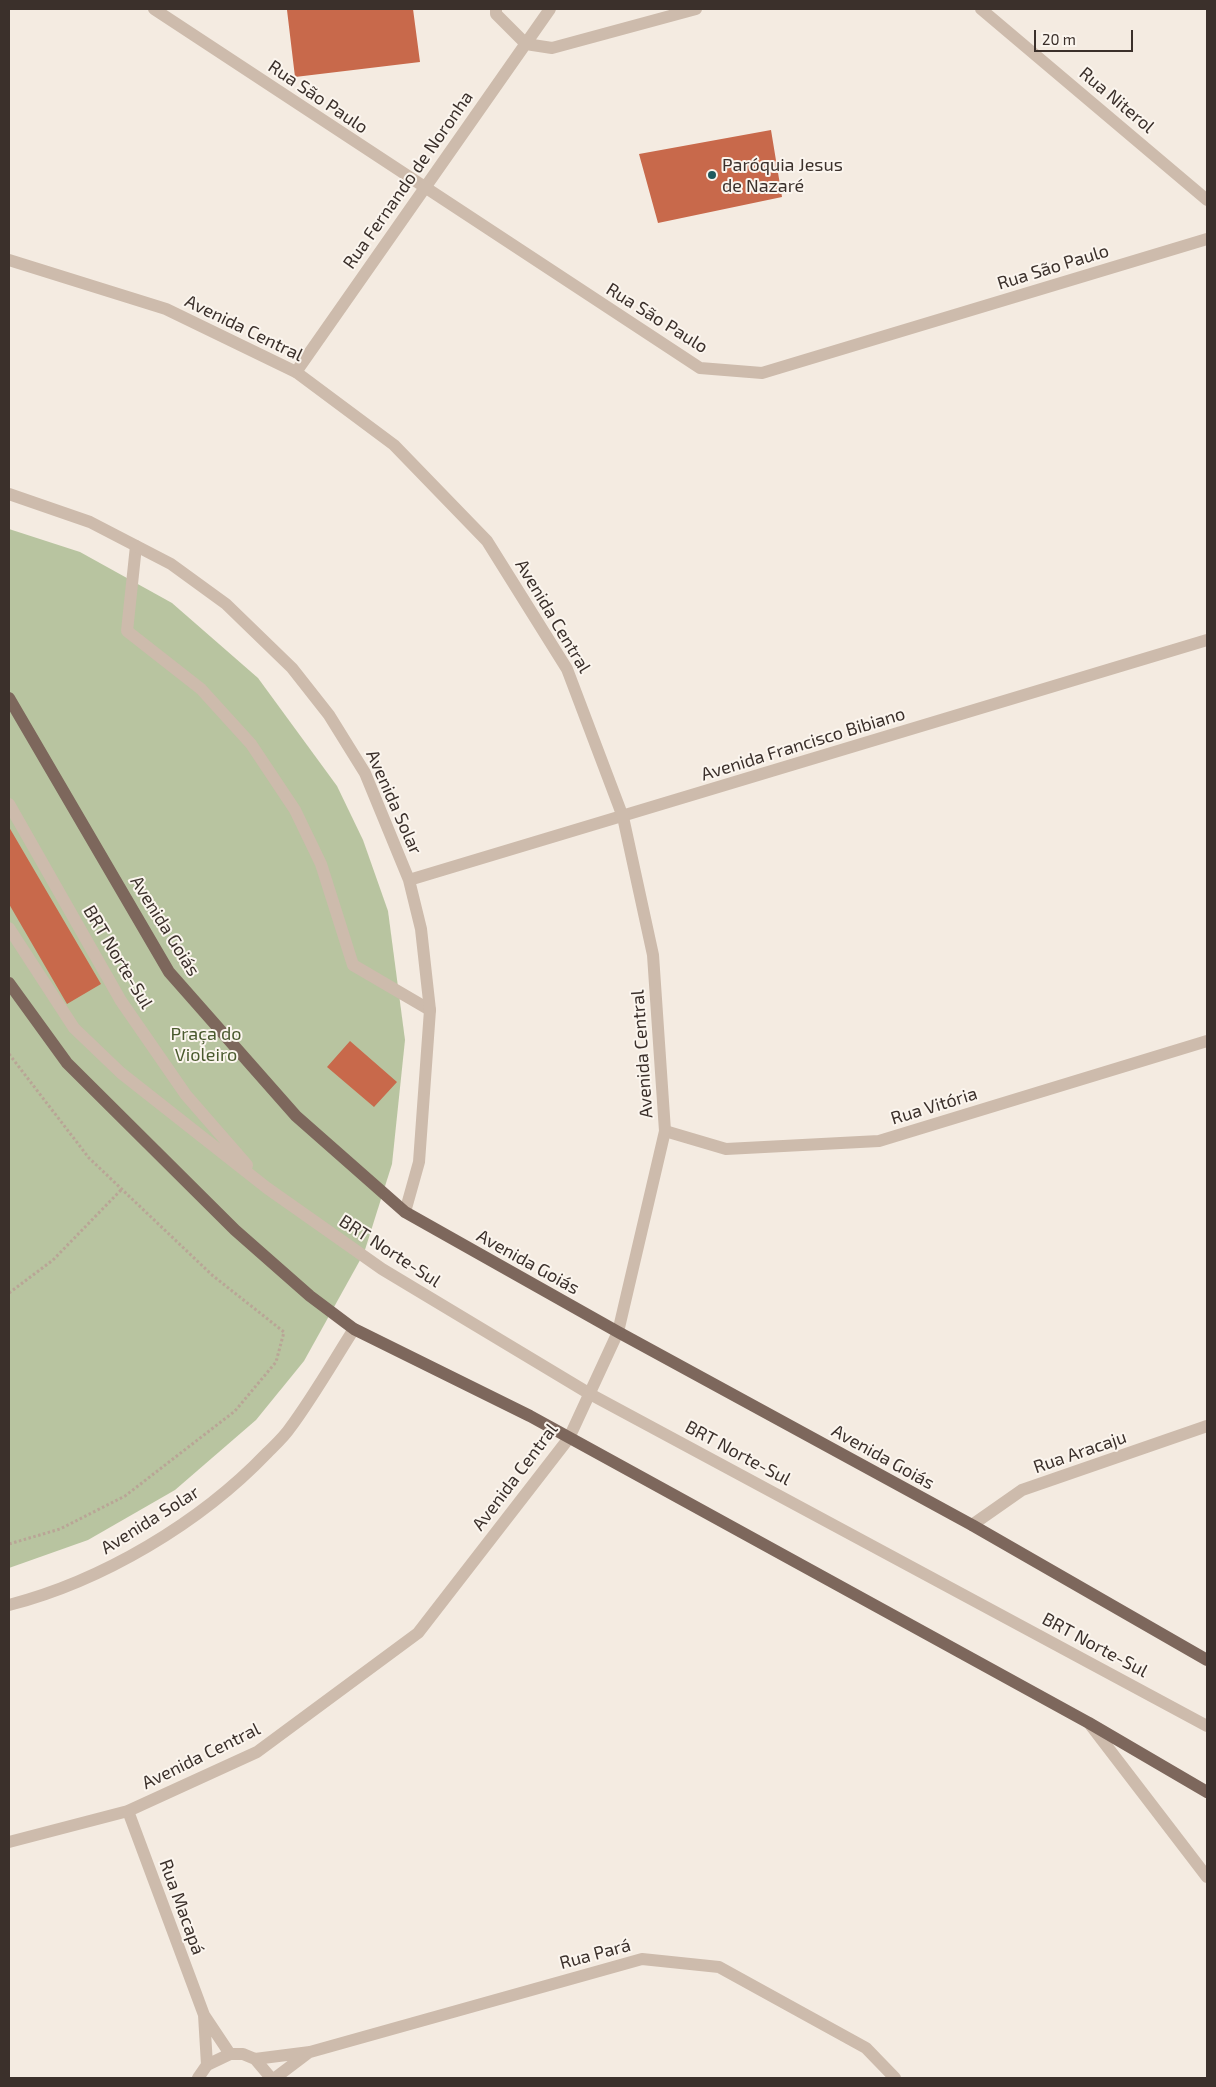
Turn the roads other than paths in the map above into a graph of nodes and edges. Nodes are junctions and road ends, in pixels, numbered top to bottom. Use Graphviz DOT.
graph roads {
  1 [pos="154,9"];
  2 [pos="496,9"];
  3 [pos="550,9"];
  4 [pos="696,9"];
  5 [pos="981,9"];
  6 [pos="526,44"];
  7 [pos="424,188"];
  8 [pos="1207,200"];
  9 [pos="1207,239"];
  10 [pos="9,260"];
  11 [pos="296,372"];
  12 [pos="9,494"];
  13 [pos="136,546"];
  14 [pos="1207,640"];
  15 [pos="9,698"];
  16 [pos="9,804"];
  17 [pos="623,817"];
  18 [pos="409,880"];
  19 [pos="9,928"];
  20 [pos="9,983"];
  21 [pos="430,1010"];
  22 [pos="1207,1041"];
  23 [pos="665,1131"];
  24 [pos="267,1188"];
  25 [pos="405,1212"];
  26 [pos="354,1330"];
  27 [pos="618,1332"];
  28 [pos="590,1394"];
  29 [pos="1207,1426"];
  30 [pos="569,1438"];
  31 [pos="972,1525"];
  32 [pos="9,1605"];
  33 [pos="1207,1660"];
  34 [pos="1089,1723"];
  35 [pos="1207,1726"];
  36 [pos="1207,1792"];
  37 [pos="128,1811"];
  38 [pos="9,1842"];
  39 [pos="1206,1873"];
  40 [pos="204,2015"];
  41 [pos="310,2052"];
  42 [pos="230,2054"];
  43 [pos="255,2059"];
  44 [pos="207,2065"];
  45 [pos="198,2078"];
  46 [pos="271,2078"];
  47 [pos="275,2078"];
  48 [pos="895,2078"];
  1 -- 7 [label="street, Rua São Paulo"];
  2 -- 6 [label="street"];
  3 -- 6 [label="street, Rua Fernando de Noronha"];
  4 -- 6 [label="street"];
  5 -- 8 [label="street, Rua Niterol"];
  6 -- 7 [label="street, Rua Fernando de Noronha"];
  7 -- 9 [label="street, Rua São Paulo"];
  7 -- 11 [label="street, Rua Fernando de Noronha"];
  10 -- 11 [label="street, Avenida Central"];
  11 -- 17 [label="street, Avenida Central"];
  12 -- 13 [label="street, Avenida Solar"];
  13 -- 18 [label="street, Avenida Solar"];
  13 -- 21 [label="street"];
  14 -- 17 [label="street, Avenida Francisco Bibiano"];
  15 -- 25 [label="main road, Avenida Goiás"];
  16 -- 24 [label="street, BRT Norte-Sul"];
  17 -- 18 [label="street, Avenida Francisco Bibiano"];
  17 -- 23 [label="street, Avenida Central"];
  18 -- 21 [label="street, Avenida Solar"];
  19 -- 24 [label="street, BRT Norte-Sul"];
  20 -- 26 [label="main road"];
  21 -- 25 [label="street, Avenida Solar"];
  22 -- 23 [label="street, Rua Vitória"];
  23 -- 27 [label="street, Avenida Central"];
  24 -- 28 [label="street, BRT Norte-Sul"];
  25 -- 27 [label="main road, Avenida Goiás"];
  26 -- 30 [label="main road"];
  26 -- 32 [label="street, Avenida Solar"];
  27 -- 28 [label="street, Avenida Central"];
  27 -- 31 [label="main road, Avenida Goiás"];
  28 -- 30 [label="street, Avenida Central"];
  28 -- 35 [label="street, BRT Norte-Sul"];
  29 -- 31 [label="street, Rua Aracaju"];
  30 -- 34 [label="main road"];
  30 -- 37 [label="street, Avenida Central"];
  31 -- 33 [label="main road, Avenida Goiás"];
  34 -- 36 [label="main road"];
  34 -- 39 [label="street"];
  37 -- 38 [label="street, Avenida Central"];
  37 -- 40 [label="street, Rua Macapá"];
  40 -- 42 [label="street, Rua Macapá"];
  40 -- 44 [label="street, Rua Macapá"];
  41 -- 43 [label="street, Rua Pará"];
  41 -- 47 [label="street, Rua Pará"];
  41 -- 48 [label="street, Rua Pará"];
  42 -- 43 [label="street, Rua Pará"];
  42 -- 44 [label="street"];
  43 -- 46 [label="street"];
  44 -- 45 [label="street"];
}
